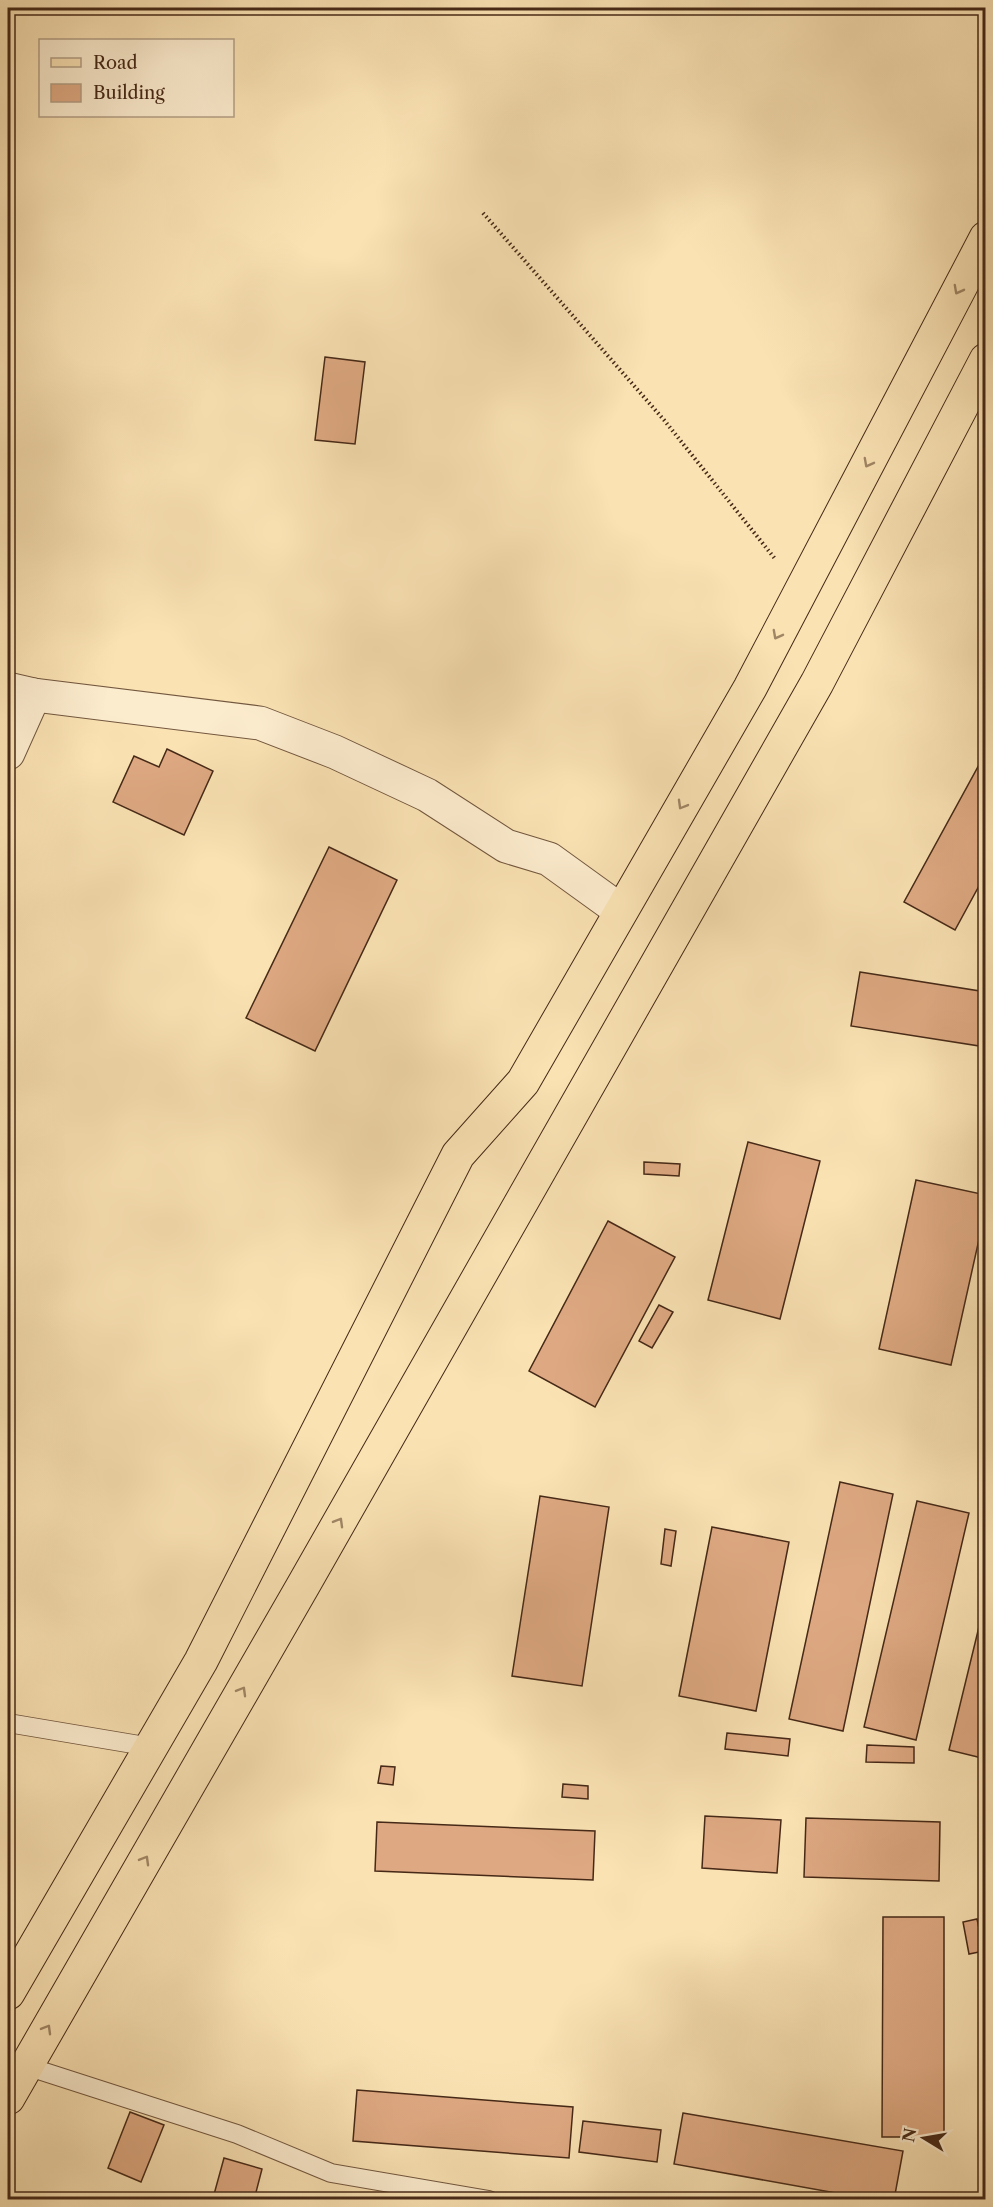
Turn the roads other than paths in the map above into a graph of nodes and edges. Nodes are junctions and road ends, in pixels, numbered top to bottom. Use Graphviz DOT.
graph roads {
  1 [pos="986,238"];
  2 [pos="986,360"];
  3 [pos="21,692"];
  4 [pos="8,753"];
  5 [pos="621,911"];
  6 [pos="8,1723"];
  7 [pos="151,1747"];
  8 [pos="8,1993"];
  9 [pos="26,2066"];
  10 [pos="8,2098"];
  11 [pos="489,2199"];
  1 -- 5 [label="main road, one-way"];
  9 -- 2 [label="main road, one-way"];
  3 -- 4 [label="street"];
  3 -- 5 [label="street"];
  5 -- 7 [label="main road"];
  6 -- 7 [label="lane"];
  7 -- 8 [label="main road"];
  9 -- 10 [label="main road"];
  9 -- 11 [label="lane"];
}
